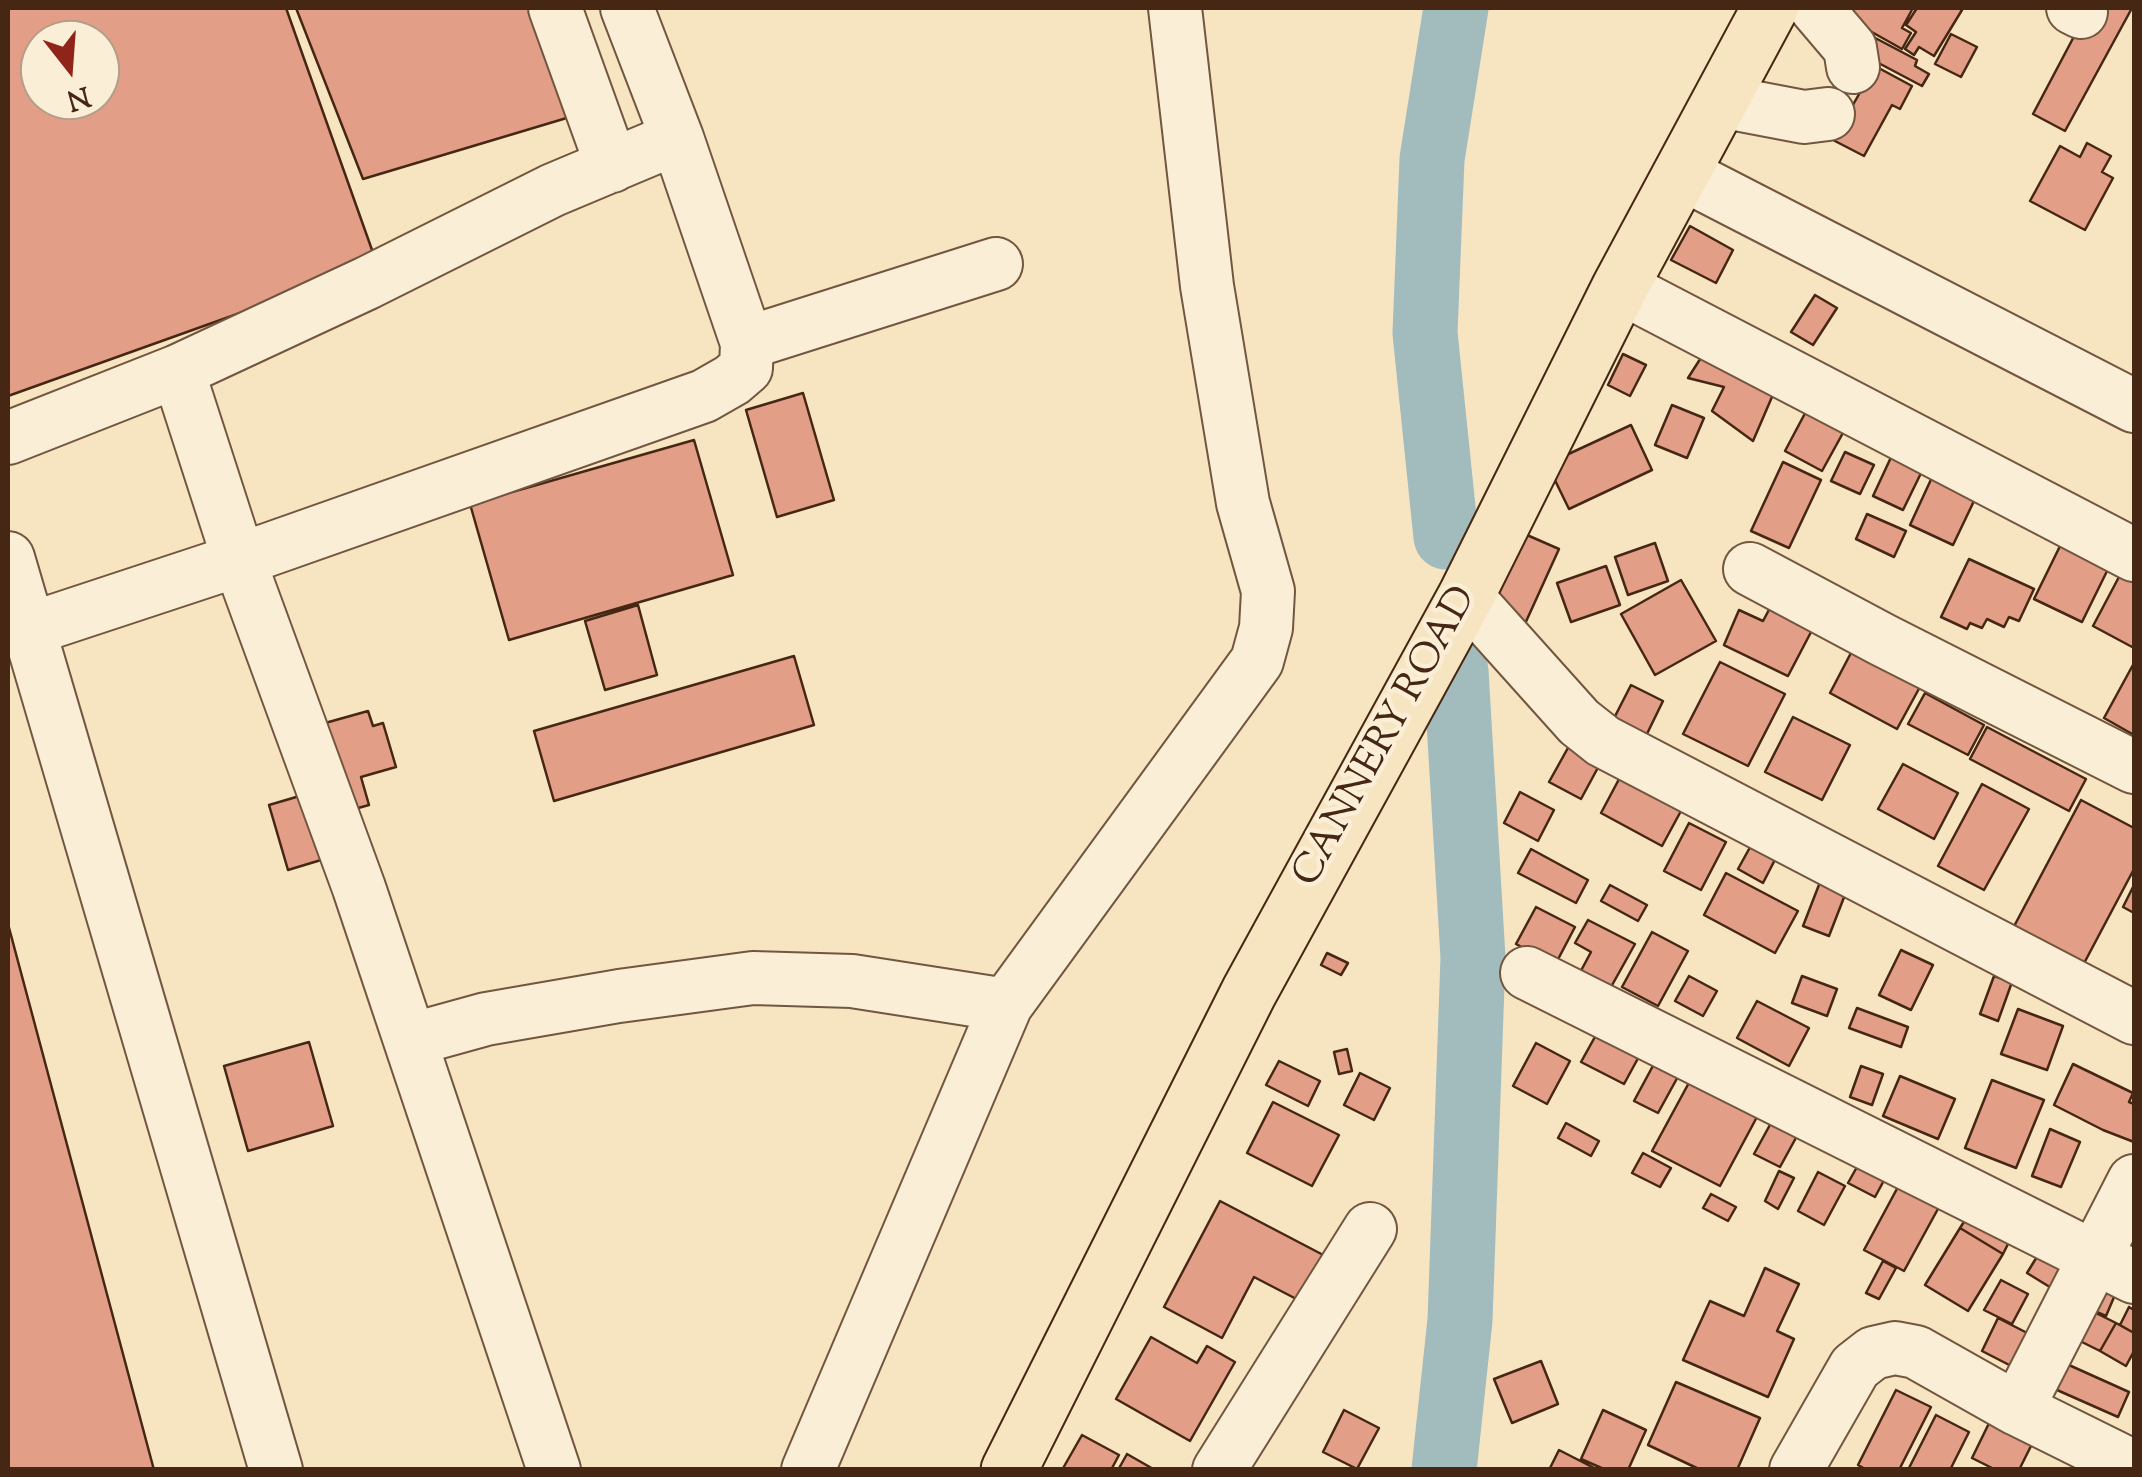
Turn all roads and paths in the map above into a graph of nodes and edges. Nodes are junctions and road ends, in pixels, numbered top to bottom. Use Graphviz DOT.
graph roads {
  1 [pos="555,8"];
  2 [pos="628,8"];
  3 [pos="1175,8"];
  4 [pos="1770,8"];
  5 [pos="1816,8"];
  6 [pos="1853,67"];
  7 [pos="1720,101"];
  8 [pos="1828,114"];
  9 [pos="677,138"];
  10 [pos="612,166"];
  11 [pos="1680,173"];
  12 [pos="996,264"];
  13 [pos="1620,287"];
  14 [pos="747,343"];
  15 [pos="178,371"];
  16 [pos="2134,406"];
  17 [pos="8,438"];
  18 [pos="2134,554"];
  19 [pos="8,558"];
  20 [pos="239,560"];
  21 [pos="1750,568"];
  22 [pos="1466,596"];
  23 [pos="30,629"];
  24 [pos="2134,766"];
  25 [pos="1527,973"];
  26 [pos="1006,1004"];
  27 [pos="2134,1018"];
  28 [pos="410,1040"];
  29 [pos="2134,1181"];
  30 [pos="1370,1229"];
  31 [pos="2114,1267"];
  32 [pos="2017,1409"];
  33 [pos="2134,1466"];
  34 [pos="276,1470"];
  35 [pos="554,1470"];
  36 [pos="808,1470"];
  37 [pos="1009,1470"];
  38 [pos="1219,1470"];
  39 [pos="1796,1470"];
  1 -- 10 [label="street"];
  2 -- 9 [label="street"];
  3 -- 26 [label="street"];
  4 -- 7 [label="main road, CANNERY ROAD"];
  5 -- 6 [label="street"];
  7 -- 8 [label="street"];
  7 -- 11 [label="main road, CANNERY ROAD"];
  9 -- 10 [label="street"];
  9 -- 14 [label="street"];
  10 -- 15 [label="street"];
  11 -- 13 [label="main road, CANNERY ROAD"];
  11 -- 16 [label="street"];
  12 -- 14 [label="street"];
  13 -- 18 [label="street"];
  13 -- 22 [label="main road, CANNERY ROAD"];
  14 -- 20 [label="street"];
  15 -- 17 [label="street"];
  15 -- 20 [label="street"];
  19 -- 23 [label="street"];
  20 -- 23 [label="street"];
  20 -- 28 [label="street"];
  21 -- 24 [label="street"];
  22 -- 27 [label="street"];
  22 -- 37 [label="main road, CANNERY ROAD"];
  23 -- 34 [label="street"];
  25 -- 31 [label="street"];
  26 -- 28 [label="street"];
  26 -- 36 [label="street"];
  28 -- 35 [label="street"];
  29 -- 31 [label="street"];
  30 -- 38 [label="street"];
  31 -- 32 [label="street"];
  32 -- 33 [label="street"];
  32 -- 39 [label="street"];
}
